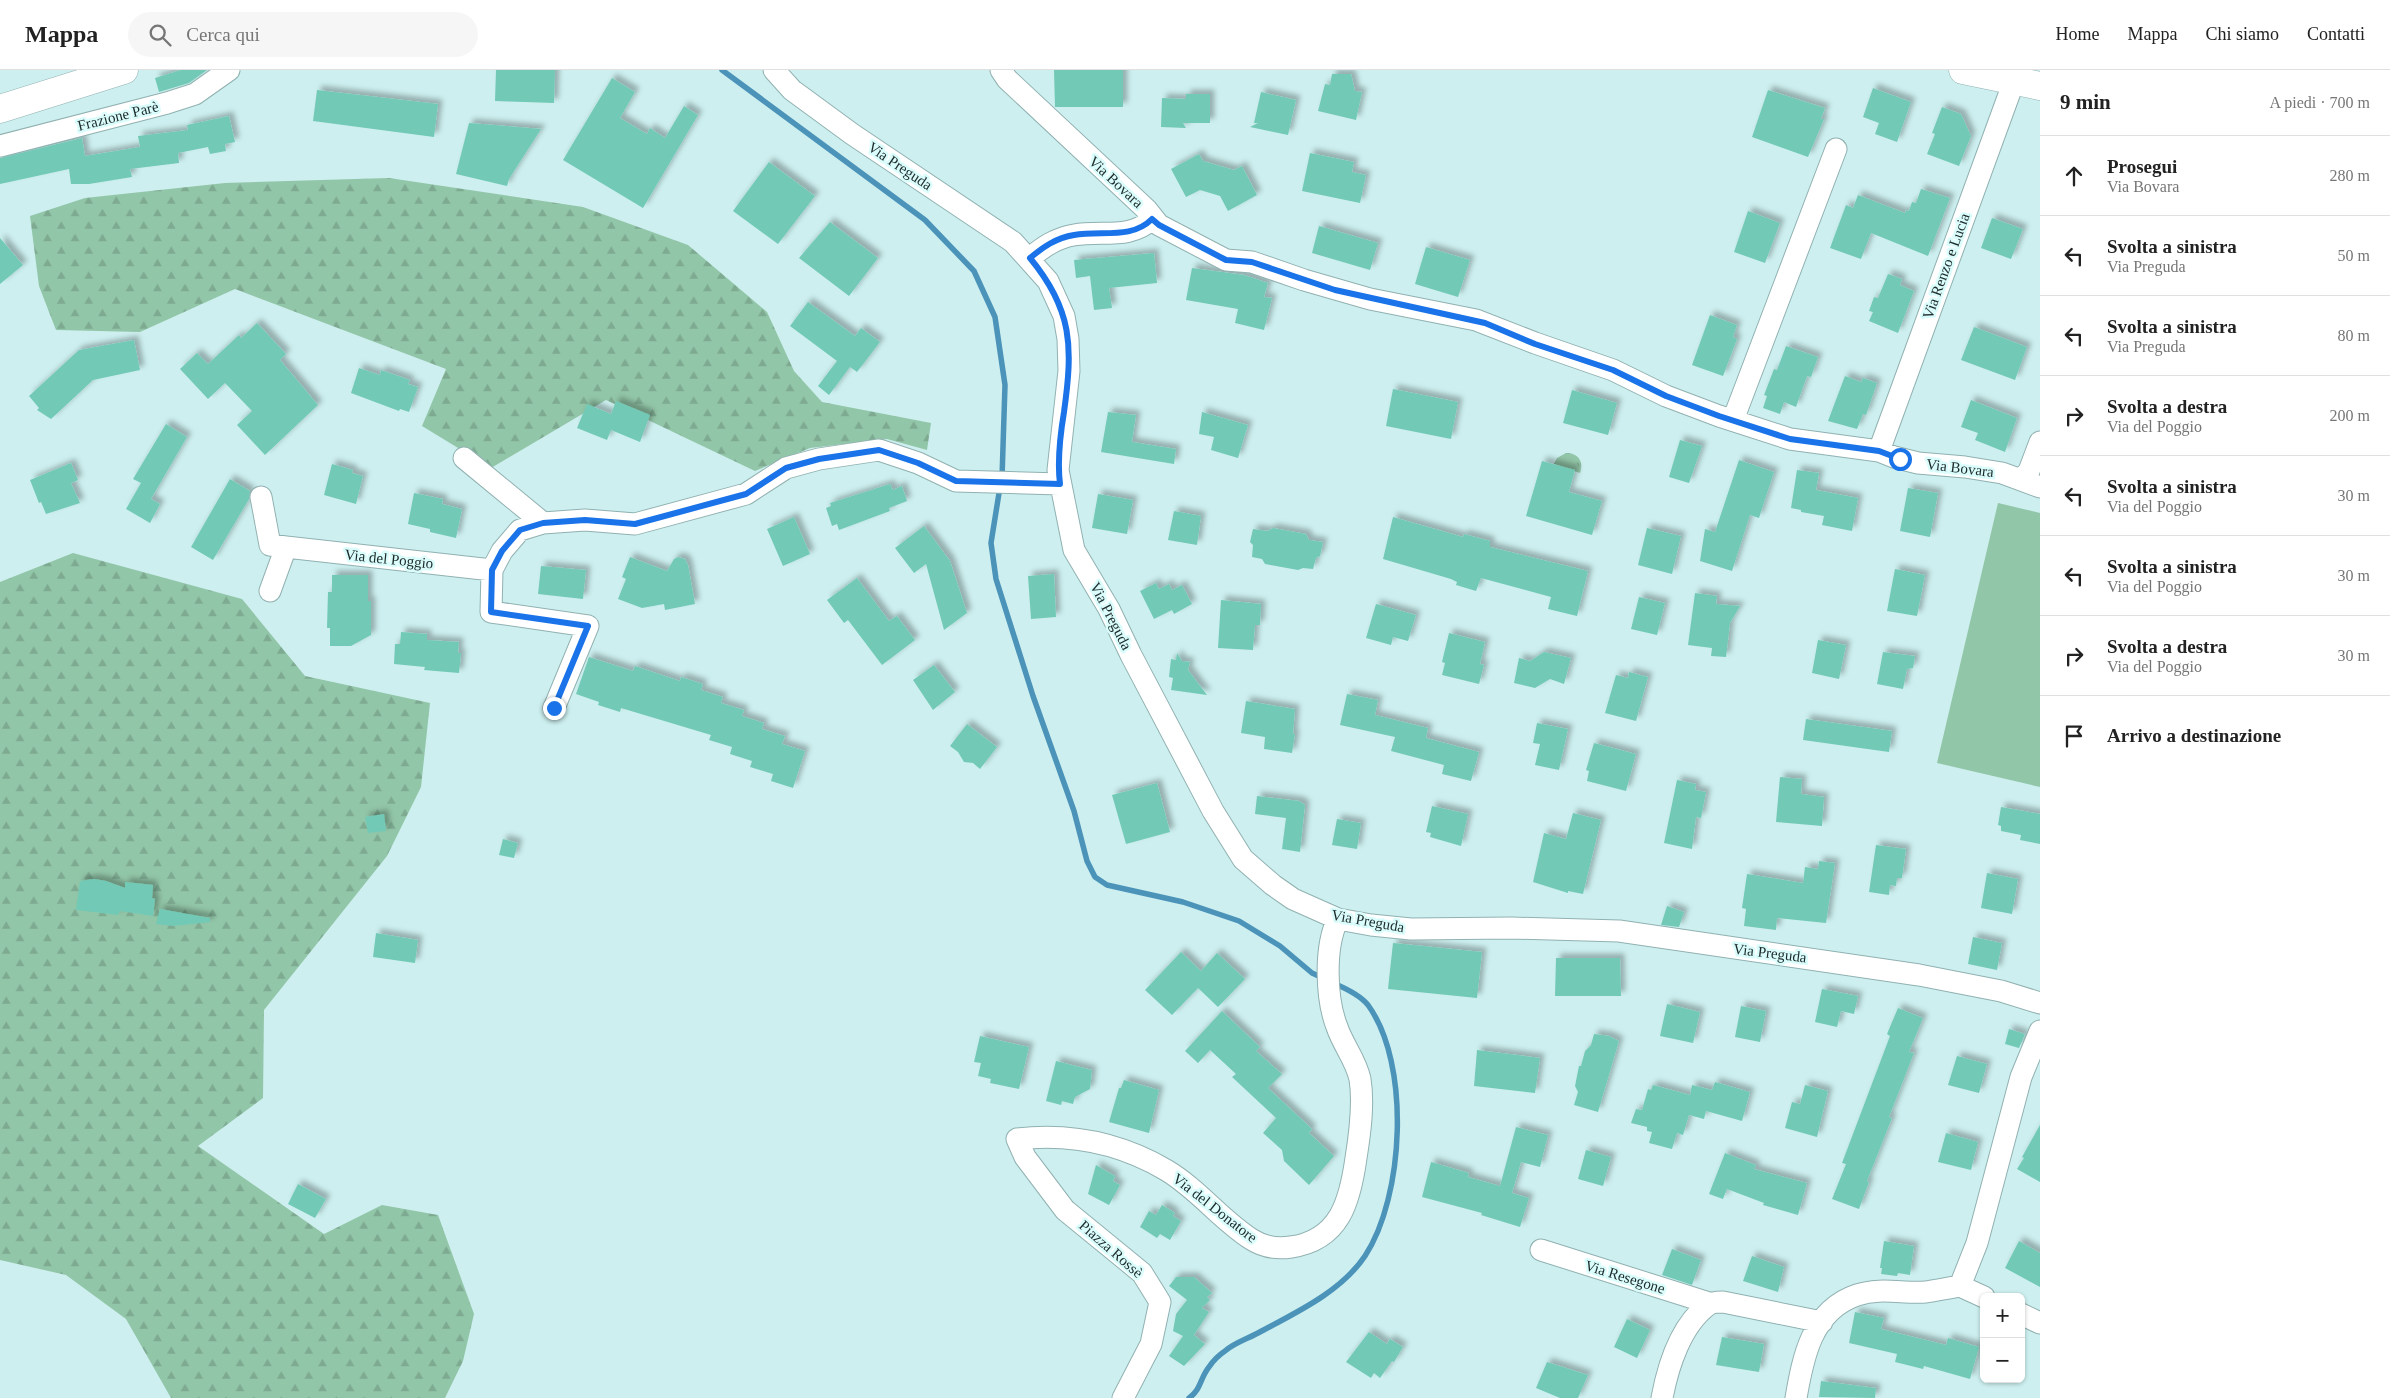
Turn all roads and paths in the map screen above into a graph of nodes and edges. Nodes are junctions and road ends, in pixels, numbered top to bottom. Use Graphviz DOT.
graph roads {
  1 [pos="124,70"];
  2 [pos="229,70"];
  3 [pos="774,70"];
  4 [pos="1001,70"];
  5 [pos="1963,70"];
  6 [pos="2014,81"];
  7 [pos="2040,86"];
  8 [pos="0,109"];
  9 [pos="0,146"];
  10 [pos="1836,149"];
  11 [pos="1152,219"];
  12 [pos="1030,258"];
  13 [pos="1733,420"];
  14 [pos="2040,442"];
  15 [pos="1879,451"];
  16 [pos="464,458"];
  17 [pos="2031,483"];
  18 [pos="1060,484"];
  19 [pos="261,497"];
  20 [pos="543,523"];
  21 [pos="286,547"];
  22 [pos="492,570"];
  23 [pos="270,592"];
  24 [pos="554,708"];
  25 [pos="1338,919"];
  26 [pos="2040,1003"];
  27 [pos="2040,1030"];
  28 [pos="1017,1139"];
  29 [pos="1541,1250"];
  30 [pos="1960,1286"];
  31 [pos="1980,1295"];
  32 [pos="1709,1303"];
  33 [pos="2025,1316"];
  34 [pos="1822,1322"];
  35 [pos="2040,1323"];
  36 [pos="1122,1398"];
  37 [pos="1662,1398"];
  38 [pos="1796,1398"];
  1 -- 8 [label="main road"];
  2 -- 9 [label="street, Frazione Parè"];
  3 -- 12 [label="street, Via Preguda"];
  4 -- 11 [label="street, Via Bovara"];
  5 -- 6 [label="main road"];
  6 -- 7 [label="main road"];
  6 -- 15 [label="street, Via Renzo e Lucia"];
  10 -- 13 [label="street"];
  11 -- 12 [label="street"];
  11 -- 13 [label="street, Via Bovara"];
  12 -- 18 [label="street, Via Preguda"];
  13 -- 15 [label="street, Via Bovara"];
  14 -- 17 [label="street"];
  15 -- 17 [label="street, Via Bovara"];
  16 -- 20 [label="street"];
  18 -- 20 [label="street"];
  18 -- 25 [label="street, Via Preguda"];
  19 -- 21 [label="street, Via del Poggio"];
  20 -- 22 [label="street"];
  21 -- 22 [label="street, Via del Poggio"];
  21 -- 23 [label="street"];
  22 -- 24 [label="street"];
  25 -- 26 [label="street, Via Preguda"];
  25 -- 28 [label="street, Via del Donatore"];
  27 -- 30 [label="street"];
  28 -- 36 [label="street, Piazza Rossè"];
  29 -- 32 [label="street, Via Resegone"];
  30 -- 31 [label="street"];
  30 -- 34 [label="street"];
  32 -- 34 [label="street, Via Resegone"];
  32 -- 37 [label="street"];
  33 -- 35 [label="street"];
  34 -- 38 [label="street"];
}
